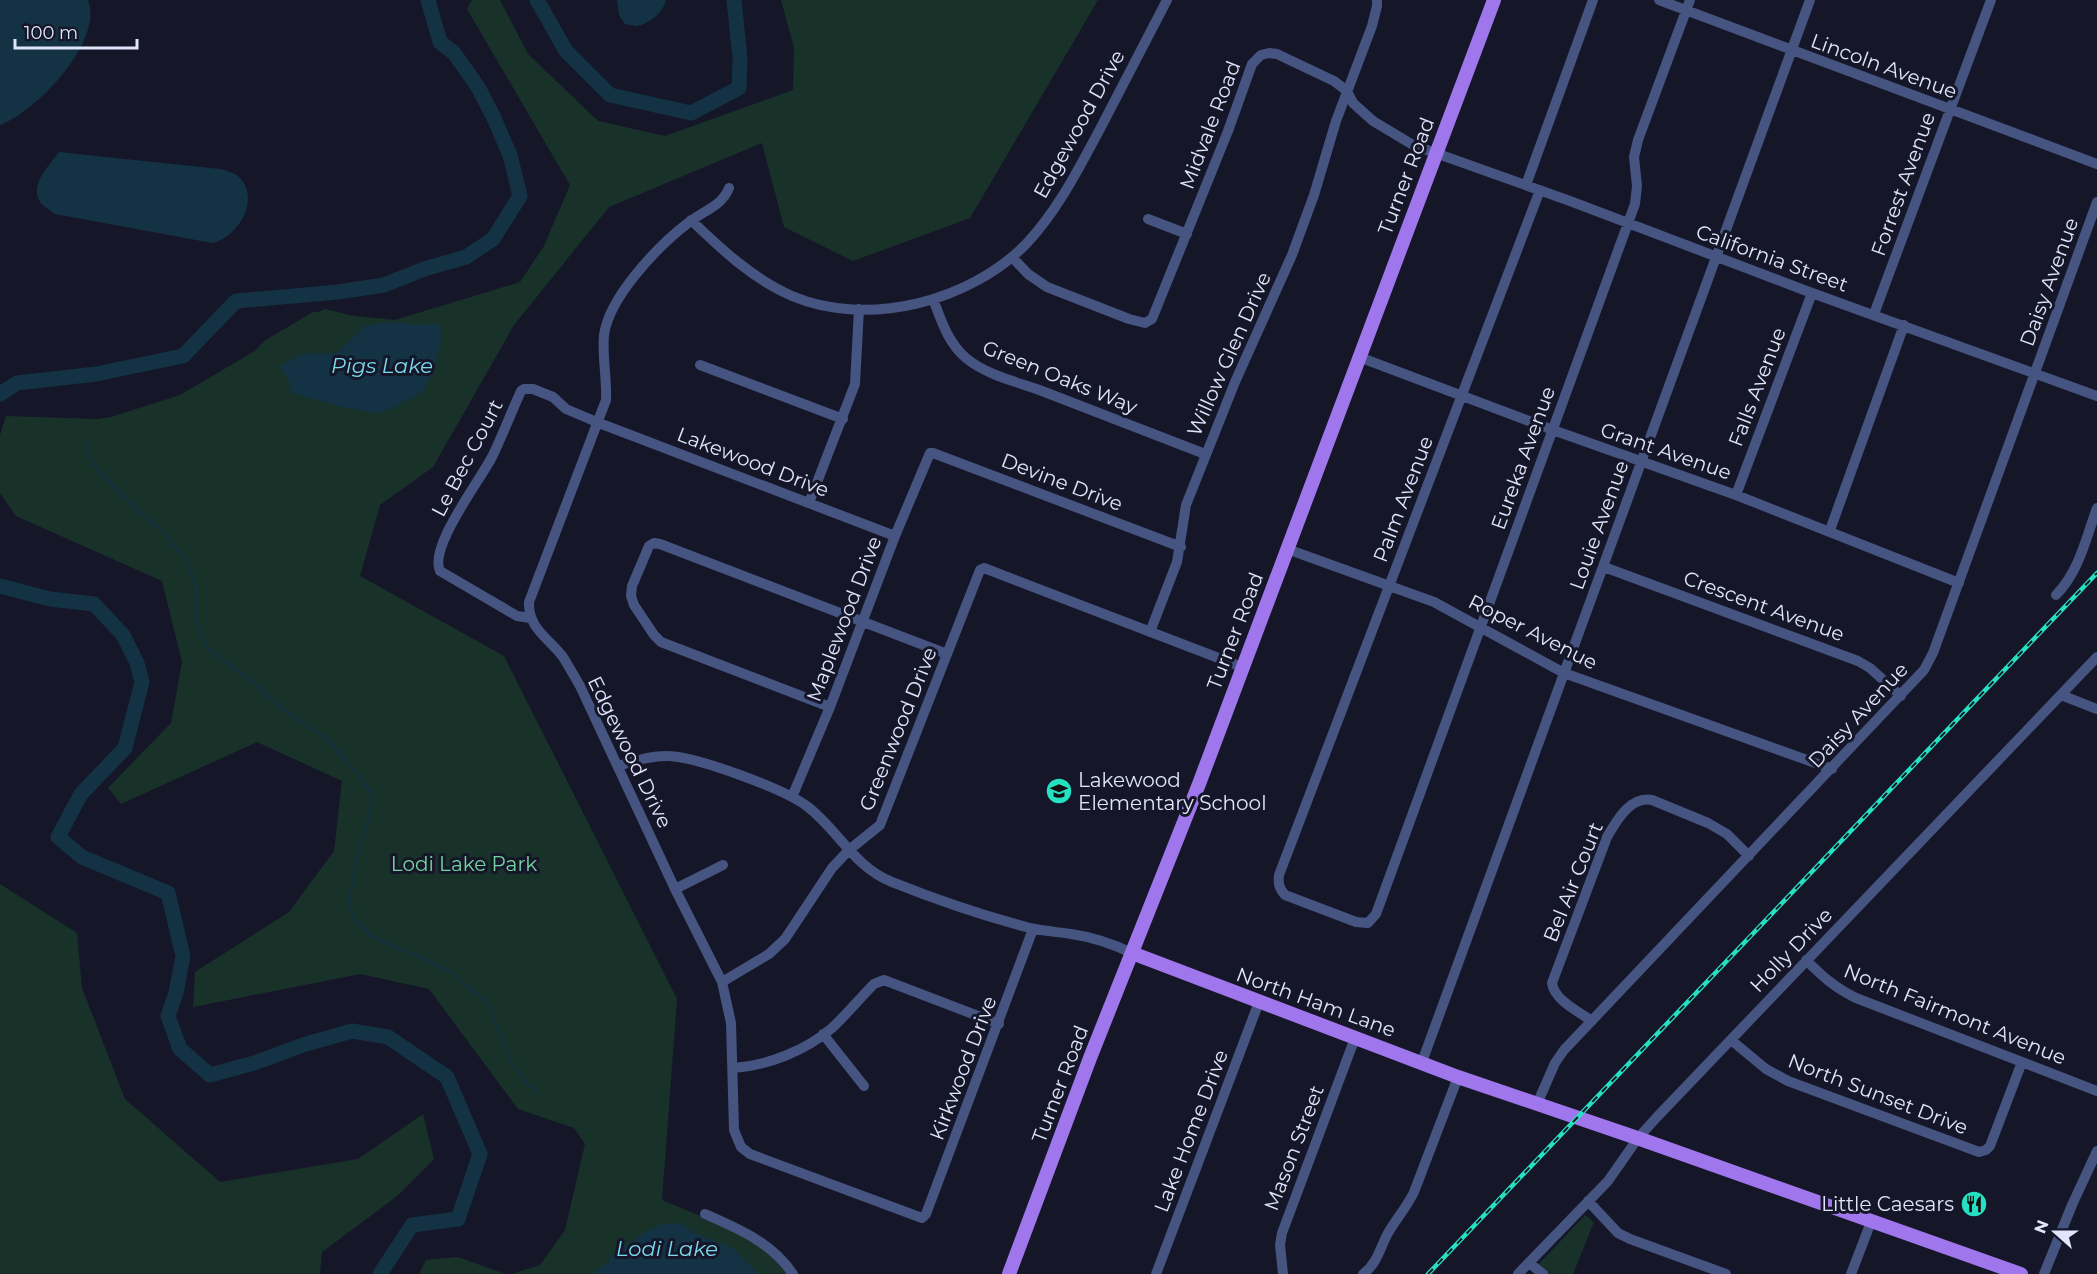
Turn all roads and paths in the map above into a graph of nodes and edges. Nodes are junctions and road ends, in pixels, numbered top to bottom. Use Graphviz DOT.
graph roads {
  1 [pos="1167,0"];
  2 [pos="1377,0"];
  3 [pos="1494,0"];
  4 [pos="1593,0"];
  5 [pos="1659,0"];
  6 [pos="1810,0"];
  7 [pos="1991,0"];
  8 [pos="1688,5"];
  9 [pos="1791,51"];
  10 [pos="1347,91"];
  11 [pos="1950,109"];
  12 [pos="1435,152"];
  13 [pos="2097,164"];
  14 [pos="1526,185"];
  15 [pos="729,188"];
  16 [pos="1540,190"];
  17 [pos="2097,202"];
  18 [pos="1148,219"];
  19 [pos="691,220"];
  20 [pos="1627,223"];
  21 [pos="1186,234"];
  22 [pos="1011,257"];
  23 [pos="1717,257"];
  24 [pos="1812,292"];
  25 [pos="933,299"];
  26 [pos="859,309"];
  27 [pos="1874,314"];
  28 [pos="1904,325"];
  29 [pos="1359,357"];
  30 [pos="700,365"];
  31 [pos="2035,373"];
  32 [pos="1462,395"];
  33 [pos="2097,396"];
  34 [pos="843,419"];
  35 [pos="598,423"];
  36 [pos="1553,430"];
  37 [pos="930,453"];
  38 [pos="1205,454"];
  39 [pos="1641,462"];
  40 [pos="1736,495"];
  41 [pos="809,503"];
  42 [pos="2097,508"];
  43 [pos="1830,530"];
  44 [pos="895,536"];
  45 [pos="1181,547"];
  46 [pos="1287,549"];
  47 [pos="1604,567"];
  48 [pos="1959,583"];
  49 [pos="1389,586"];
  50 [pos="2056,595"];
  51 [pos="530,618"];
  52 [pos="862,621"];
  53 [pos="1479,627"];
  54 [pos="1150,632"];
  55 [pos="947,654"];
  56 [pos="2097,657"];
  57 [pos="1242,667"];
  58 [pos="1564,673"];
  59 [pos="2061,695"];
  60 [pos="1901,696"];
  61 [pos="830,707"];
  62 [pos="2097,709"];
  63 [pos="618,766"];
  64 [pos="1832,769"];
  65 [pos="792,797"];
  66 [pos="849,850"];
  67 [pos="1749,856"];
  68 [pos="723,865"];
  69 [pos="675,889"];
  70 [pos="1368,922"];
  71 [pos="1033,929"];
  72 [pos="1132,953"];
  73 [pos="1806,960"];
  74 [pos="722,982"];
  75 [pos="1259,1002"];
  76 [pos="1592,1021"];
  77 [pos="999,1024"];
  78 [pos="823,1034"];
  79 [pos="1355,1038"];
  80 [pos="1731,1040"];
  81 [pos="1422,1062"];
  82 [pos="2022,1062"];
  83 [pos="734,1068"];
  84 [pos="1458,1077"];
  85 [pos="864,1086"];
  86 [pos="2097,1091"];
  87 [pos="1537,1104"];
  88 [pos="1638,1138"];
  89 [pos="2097,1151"];
  90 [pos="1588,1201"];
  91 [pos="705,1214"];
  92 [pos="922,1218"];
  93 [pos="1871,1221"];
  94 [pos="1529,1263"];
  95 [pos="793,1274"];
  96 [pos="1009,1274"];
  97 [pos="1156,1274"];
  98 [pos="1283,1274"];
  99 [pos="1363,1274"];
  100 [pos="1518,1274"];
  101 [pos="1543,1274"];
  102 [pos="1726,1274"];
  103 [pos="1851,1274"];
  104 [pos="2021,1274"];
  105 [pos="2044,1274"];
  1 -- 22 [label="street, Edgewood Drive"];
  2 -- 10 [label="street"];
  3 -- 12 [label="main road, Turner Road"];
  4 -- 14 [label="street"];
  5 -- 8 [label="street, Lincoln Avenue"];
  6 -- 9 [label="street, Louie Avenue"];
  7 -- 11 [label="street, Forrest Avenue"];
  8 -- 9 [label="street, Lincoln Avenue"];
  8 -- 20 [label="street, Eureka Avenue"];
  9 -- 11 [label="street, Lincoln Avenue"];
  9 -- 23 [label="street, Louie Avenue"];
  10 -- 12 [label="street"];
  10 -- 21 [label="street, Midvale Road"];
  10 -- 38 [label="street, Willow Glen Drive"];
  11 -- 13 [label="street, Lincoln Avenue"];
  11 -- 27 [label="street, Forrest Avenue"];
  12 -- 14 [label="street, California Street"];
  12 -- 29 [label="main road, Turner Road"];
  14 -- 16 [label="street, California Street"];
  15 -- 19 [label="street"];
  16 -- 20 [label="street, California Street"];
  16 -- 32 [label="street, Palm Avenue"];
  17 -- 31 [label="street, Daisy Avenue"];
  18 -- 21 [label="street"];
  19 -- 26 [label="street, Edgewood Drive"];
  19 -- 35 [label="street"];
  20 -- 23 [label="street, California Street"];
  20 -- 36 [label="street, Eureka Avenue"];
  21 -- 22 [label="street, Midvale Road"];
  22 -- 25 [label="street, Edgewood Drive"];
  23 -- 24 [label="street, California Street"];
  23 -- 39 [label="street, Louie Avenue"];
  24 -- 27 [label="street, California Street"];
  24 -- 40 [label="street, Falls Avenue"];
  25 -- 26 [label="street, Edgewood Drive"];
  25 -- 38 [label="street, Green Oaks Way"];
  26 -- 34 [label="street"];
  27 -- 28 [label="street, California Street"];
  28 -- 31 [label="street, California Street"];
  28 -- 43 [label="street"];
  29 -- 32 [label="street, Grant Avenue"];
  29 -- 46 [label="main road, Turner Road"];
  30 -- 34 [label="street"];
  31 -- 33 [label="street, California Street"];
  31 -- 48 [label="street, Daisy Avenue"];
  32 -- 36 [label="street, Grant Avenue"];
  32 -- 49 [label="street, Palm Avenue"];
  34 -- 41 [label="street"];
  35 -- 41 [label="street, Lakewood Drive"];
  35 -- 51 [label="street"];
  35 -- 51 [label="street, Le Bec Court"];
  36 -- 39 [label="street, Grant Avenue"];
  36 -- 53 [label="street, Eureka Avenue"];
  37 -- 44 [label="street, Maplewood Drive"];
  37 -- 45 [label="street, Devine Drive"];
  38 -- 45 [label="street, Willow Glen Drive"];
  39 -- 40 [label="street, Grant Avenue"];
  39 -- 47 [label="street, Louie Avenue"];
  40 -- 43 [label="street, Grant Avenue"];
  41 -- 44 [label="street, Lakewood Drive"];
  42 -- 50 [label="street"];
  43 -- 48 [label="street, Grant Avenue"];
  44 -- 52 [label="street, Maplewood Drive"];
  45 -- 54 [label="street, Willow Glen Drive"];
  46 -- 49 [label="street, Roper Avenue"];
  46 -- 57 [label="main road, Turner Road"];
  47 -- 58 [label="street, Louie Avenue"];
  47 -- 60 [label="street, Crescent Avenue"];
  48 -- 60 [label="street, Daisy Avenue"];
  49 -- 53 [label="street, Roper Avenue"];
  49 -- 70 [label="street, Palm Avenue"];
  51 -- 63 [label="street, Edgewood Drive"];
  52 -- 55 [label="street"];
  52 -- 61 [label="street, Maplewood Drive"];
  52 -- 61 [label="street"];
  53 -- 58 [label="street, Roper Avenue"];
  53 -- 70 [label="street, Eureka Avenue"];
  54 -- 55 [label="street, Greenwood Drive"];
  54 -- 57 [label="street"];
  55 -- 66 [label="street, Greenwood Drive"];
  56 -- 59 [label="street, Holly Drive"];
  57 -- 72 [label="main road, Turner Road"];
  58 -- 64 [label="street, Roper Avenue"];
  58 -- 81 [label="street, Louie Avenue"];
  59 -- 62 [label="street"];
  59 -- 73 [label="street, Holly Drive"];
  60 -- 64 [label="street, Daisy Avenue"];
  61 -- 65 [label="street, Maplewood Drive"];
  63 -- 65 [label="street, North Ham Lane"];
  63 -- 69 [label="street, Edgewood Drive"];
  64 -- 67 [label="street, Daisy Avenue"];
  65 -- 66 [label="street, North Ham Lane"];
  66 -- 71 [label="street, North Ham Lane"];
  66 -- 74 [label="street, Greenwood Drive"];
  67 -- 76 [label="street, Daisy Avenue"];
  67 -- 76 [label="street, Bel Air Court"];
  68 -- 69 [label="street"];
  69 -- 74 [label="street, Edgewood Drive"];
  71 -- 72 [label="street, North Ham Lane"];
  71 -- 77 [label="street, Kirkwood Drive"];
  72 -- 75 [label="main road, North Ham Lane"];
  72 -- 96 [label="main road, Turner Road"];
  73 -- 80 [label="street, Holly Drive"];
  73 -- 82 [label="street, North Fairmont Avenue"];
  74 -- 83 [label="street, Edgewood Drive"];
  75 -- 79 [label="main road, North Ham Lane"];
  75 -- 97 [label="street, Lake Home Drive"];
  76 -- 87 [label="street, Daisy Avenue"];
  77 -- 78 [label="street"];
  77 -- 92 [label="street, Kirkwood Drive"];
  78 -- 83 [label="street"];
  78 -- 85 [label="street"];
  79 -- 81 [label="main road, North Ham Lane"];
  79 -- 98 [label="street, Mason Street"];
  80 -- 82 [label="street, North Sunset Drive"];
  80 -- 88 [label="street, Holly Drive"];
  81 -- 84 [label="main road, North Ham Lane"];
  82 -- 86 [label="street, North Fairmont Avenue"];
  83 -- 92 [label="street, Edgewood Drive"];
  84 -- 87 [label="main road, North Ham Lane"];
  84 -- 99 [label="street"];
  87 -- 88 [label="main road, North Ham Lane"];
  88 -- 90 [label="street, Holly Drive"];
  88 -- 93 [label="main road, North Ham Lane"];
  89 -- 105 [label="street"];
  90 -- 94 [label="street, Holly Drive"];
  90 -- 102 [label="street"];
  91 -- 95 [label="street"];
  93 -- 103 [label="street"];
  93 -- 104 [label="main road, North Ham Lane"];
  94 -- 100 [label="street, Holly Drive"];
  94 -- 101 [label="street"];
}
